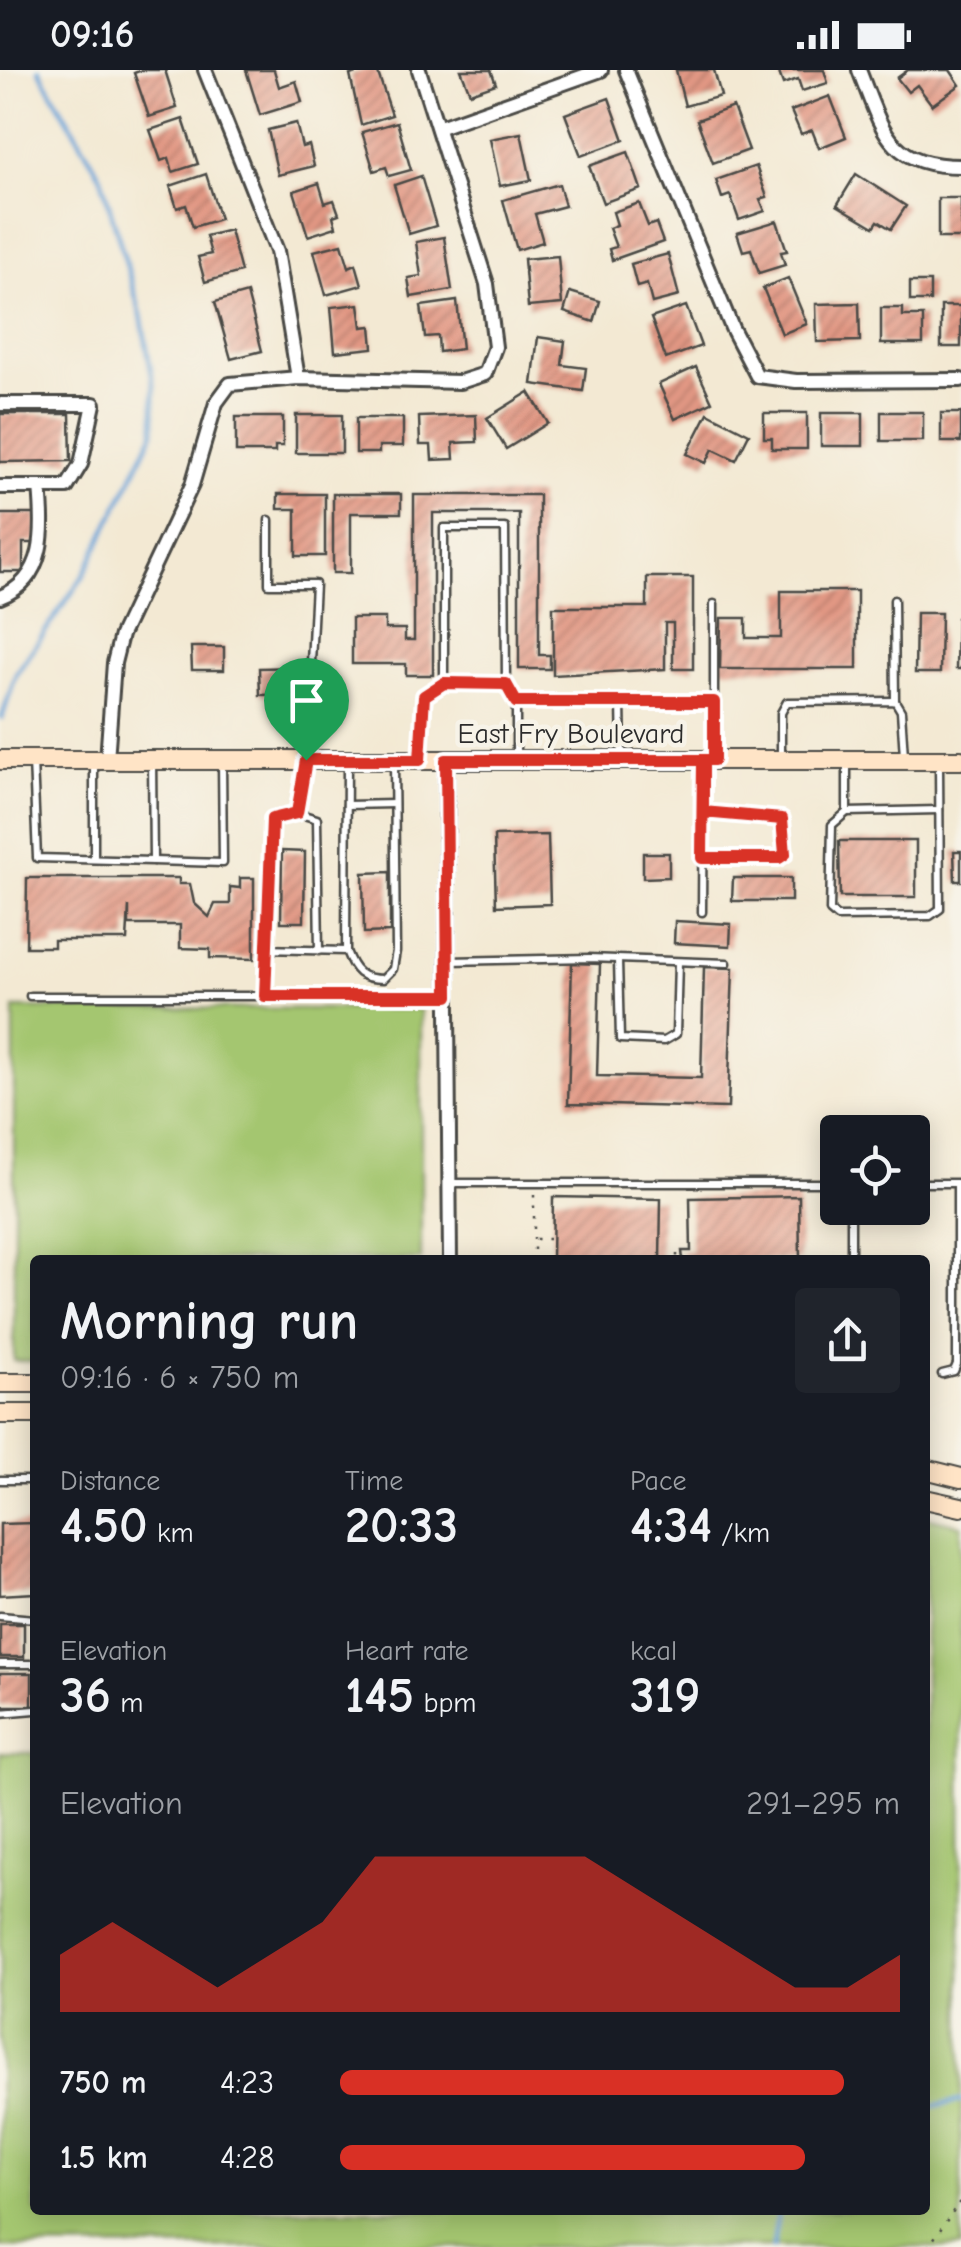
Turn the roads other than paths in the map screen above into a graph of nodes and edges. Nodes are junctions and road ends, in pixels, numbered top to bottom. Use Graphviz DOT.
graph roads {
  1 [pos="206,70"];
  2 [pos="419,70"];
  3 [pos="601,70"];
  4 [pos="626,70"];
  5 [pos="860,70"];
  6 [pos="440,127"];
  7 [pos="961,166"];
  8 [pos="298,378"];
  9 [pos="961,380"];
  10 [pos="0,404"];
  11 [pos="0,486"];
  12 [pos="40,487"];
  13 [pos="269,520"];
  14 [pos="0,597"];
  15 [pos="894,600"];
  16 [pos="714,604"];
  17 [pos="444,683"];
  18 [pos="506,684"];
  19 [pos="516,702"];
  20 [pos="621,702"];
  21 [pos="714,702"];
  22 [pos="895,702"];
  23 [pos="0,760"];
  24 [pos="33,760"];
  25 [pos="100,760"];
  26 [pos="152,760"];
  27 [pos="222,760"];
  28 [pos="306,760"];
  29 [pos="347,760"];
  30 [pos="394,760"];
  31 [pos="420,760"];
  32 [pos="446,760"];
  33 [pos="516,760"];
  34 [pos="622,760"];
  35 [pos="708,760"];
  36 [pos="780,760"];
  37 [pos="847,760"];
  38 [pos="904,760"];
  39 [pos="939,760"];
  40 [pos="961,760"];
  41 [pos="347,804"];
  42 [pos="394,804"];
  43 [pos="940,810"];
  44 [pos="703,812"];
  45 [pos="847,812"];
  46 [pos="297,813"];
  47 [pos="702,858"];
  48 [pos="94,859"];
  49 [pos="153,861"];
  50 [pos="702,912"];
  51 [pos="264,949"];
  52 [pos="319,951"];
  53 [pos="346,951"];
  54 [pos="618,960"];
  55 [pos="448,961"];
  56 [pos="678,962"];
  57 [pos="727,963"];
  58 [pos="374,979"];
  59 [pos="30,996"];
  60 [pos="265,996"];
  61 [pos="374,996"];
  62 [pos="448,996"];
  63 [pos="449,1183"];
  64 [pos="820,1183"];
  65 [pos="930,1183"];
  66 [pos="851,1225"];
  67 [pos="450,1255"];
  68 [pos="851,1255"];
  69 [pos="942,1374"];
  70 [pos="0,1383"];
  71 [pos="30,1383"];
  72 [pos="0,1414"];
  73 [pos="30,1414"];
  74 [pos="930,1470"];
  75 [pos="961,1478"];
  76 [pos="0,1480"];
  77 [pos="30,1480"];
  78 [pos="930,1500"];
  79 [pos="961,1507"];
  80 [pos="0,1616"];
  81 [pos="30,1619"];
  82 [pos="0,1664"];
  83 [pos="30,1664"];
  84 [pos="30,1710"];
  85 [pos="0,1713"];
  1 -- 8 [label="street"];
  2 -- 6 [label="street"];
  3 -- 6 [label="street"];
  4 -- 9 [label="street"];
  5 -- 7 [label="street"];
  6 -- 8 [label="street"];
  8 -- 25 [label="street"];
  10 -- 12 [label="street"];
  11 -- 12 [label="street"];
  12 -- 14 [label="street"];
  13 -- 28 [label="lane"];
  15 -- 22 [label="lane"];
  16 -- 21 [label="lane"];
  17 -- 18 [label="lane"];
  17 -- 18 [label="lane"];
  17 -- 31 [label="lane"];
  18 -- 19 [label="lane"];
  19 -- 20 [label="lane"];
  19 -- 33 [label="lane"];
  20 -- 21 [label="lane"];
  20 -- 34 [label="lane"];
  21 -- 35 [label="lane"];
  22 -- 36 [label="lane"];
  22 -- 38 [label="lane"];
  23 -- 24 [label="main road, East Fry Boulevard"];
  24 -- 25 [label="main road, East Fry Boulevard"];
  24 -- 48 [label="lane"];
  25 -- 26 [label="main road, East Fry Boulevard"];
  25 -- 48 [label="lane"];
  26 -- 27 [label="main road, East Fry Boulevard"];
  26 -- 49 [label="lane"];
  27 -- 28 [label="main road, East Fry Boulevard"];
  27 -- 49 [label="lane"];
  28 -- 29 [label="main road, East Fry Boulevard"];
  28 -- 46 [label="lane"];
  29 -- 30 [label="main road, East Fry Boulevard"];
  29 -- 41 [label="lane"];
  30 -- 31 [label="main road, East Fry Boulevard"];
  30 -- 42 [label="lane"];
  31 -- 32 [label="main road, East Fry Boulevard"];
  32 -- 33 [label="main road, East Fry Boulevard"];
  32 -- 55 [label="street"];
  33 -- 34 [label="main road, East Fry Boulevard"];
  34 -- 35 [label="main road, East Fry Boulevard"];
  35 -- 36 [label="main road, East Fry Boulevard"];
  35 -- 44 [label="lane"];
  36 -- 37 [label="main road, East Fry Boulevard"];
  37 -- 38 [label="main road, East Fry Boulevard"];
  37 -- 45 [label="lane"];
  38 -- 39 [label="main road, East Fry Boulevard"];
  39 -- 40 [label="main road, East Fry Boulevard"];
  39 -- 43 [label="lane"];
  41 -- 42 [label="lane"];
  41 -- 53 [label="lane"];
  42 -- 58 [label="lane"];
  43 -- 45 [label="lane"];
  43 -- 45 [label="lane"];
  44 -- 47 [label="lane"];
  44 -- 47 [label="lane"];
  46 -- 51 [label="lane"];
  46 -- 52 [label="lane"];
  47 -- 50 [label="lane"];
  48 -- 49 [label="lane"];
  51 -- 52 [label="lane"];
  51 -- 60 [label="lane"];
  52 -- 53 [label="lane"];
  53 -- 58 [label="lane"];
  54 -- 55 [label="lane"];
  54 -- 56 [label="lane"];
  54 -- 56 [label="lane"];
  55 -- 62 [label="street"];
  56 -- 57 [label="lane"];
  58 -- 61 [label="lane"];
  59 -- 60 [label="lane"];
  60 -- 61 [label="lane"];
  61 -- 62 [label="lane"];
  62 -- 63 [label="street"];
  63 -- 64 [label="lane"];
  63 -- 67 [label="street"];
  65 -- 69 [label="lane"];
  66 -- 68 [label="lane"];
  70 -- 71 [label="main road"];
  72 -- 73 [label="main road"];
  74 -- 75 [label="main road"];
  76 -- 77 [label="lane"];
  78 -- 79 [label="main road"];
  80 -- 81 [label="lane"];
  82 -- 83 [label="lane"];
  84 -- 85 [label="lane"];
}
